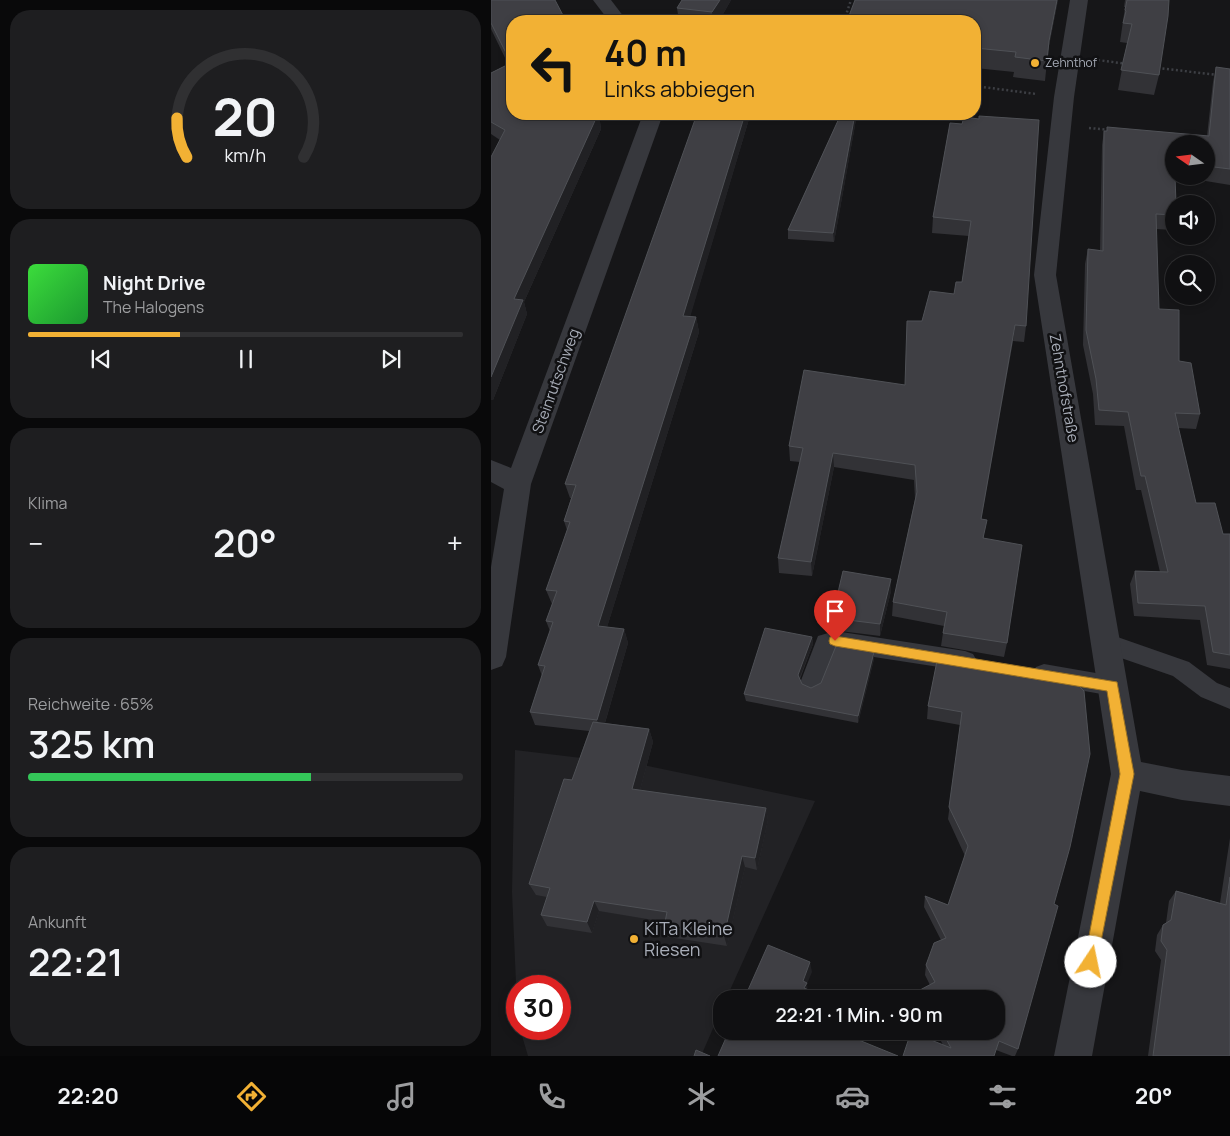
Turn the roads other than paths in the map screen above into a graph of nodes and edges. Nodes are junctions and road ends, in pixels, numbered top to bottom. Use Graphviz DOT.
graph roads {
  1 [pos="602,0"];
  2 [pos="1079,0"];
  3 [pos="614,15"];
  4 [pos="651,120"];
  5 [pos="491,470"];
  6 [pos="518,484"];
  7 [pos="1106,643"];
  8 [pos="491,658"];
  9 [pos="985,664"];
  10 [pos="1022,670"];
  11 [pos="812,683"];
  12 [pos="1113,686"];
  13 [pos="1230,699"];
  14 [pos="1127,774"];
  15 [pos="1230,791"];
  16 [pos="1073,1056"];
  1 -- 3 [label="street"];
  2 -- 7 [label="street, Zehnthofstraße"];
  4 -- 6 [label="street, Steinrutschweg"];
  5 -- 6 [label="street"];
  6 -- 8 [label="street, Steinrutschweg"];
  7 -- 12 [label="street, Zehnthofstraße"];
  7 -- 13 [label="lane"];
  9 -- 11 [label="lane"];
  10 -- 12 [label="lane"];
  12 -- 14 [label="street, Zehnthofstraße"];
  14 -- 15 [label="street"];
  14 -- 16 [label="street, Zehnthofstraße"];
}
